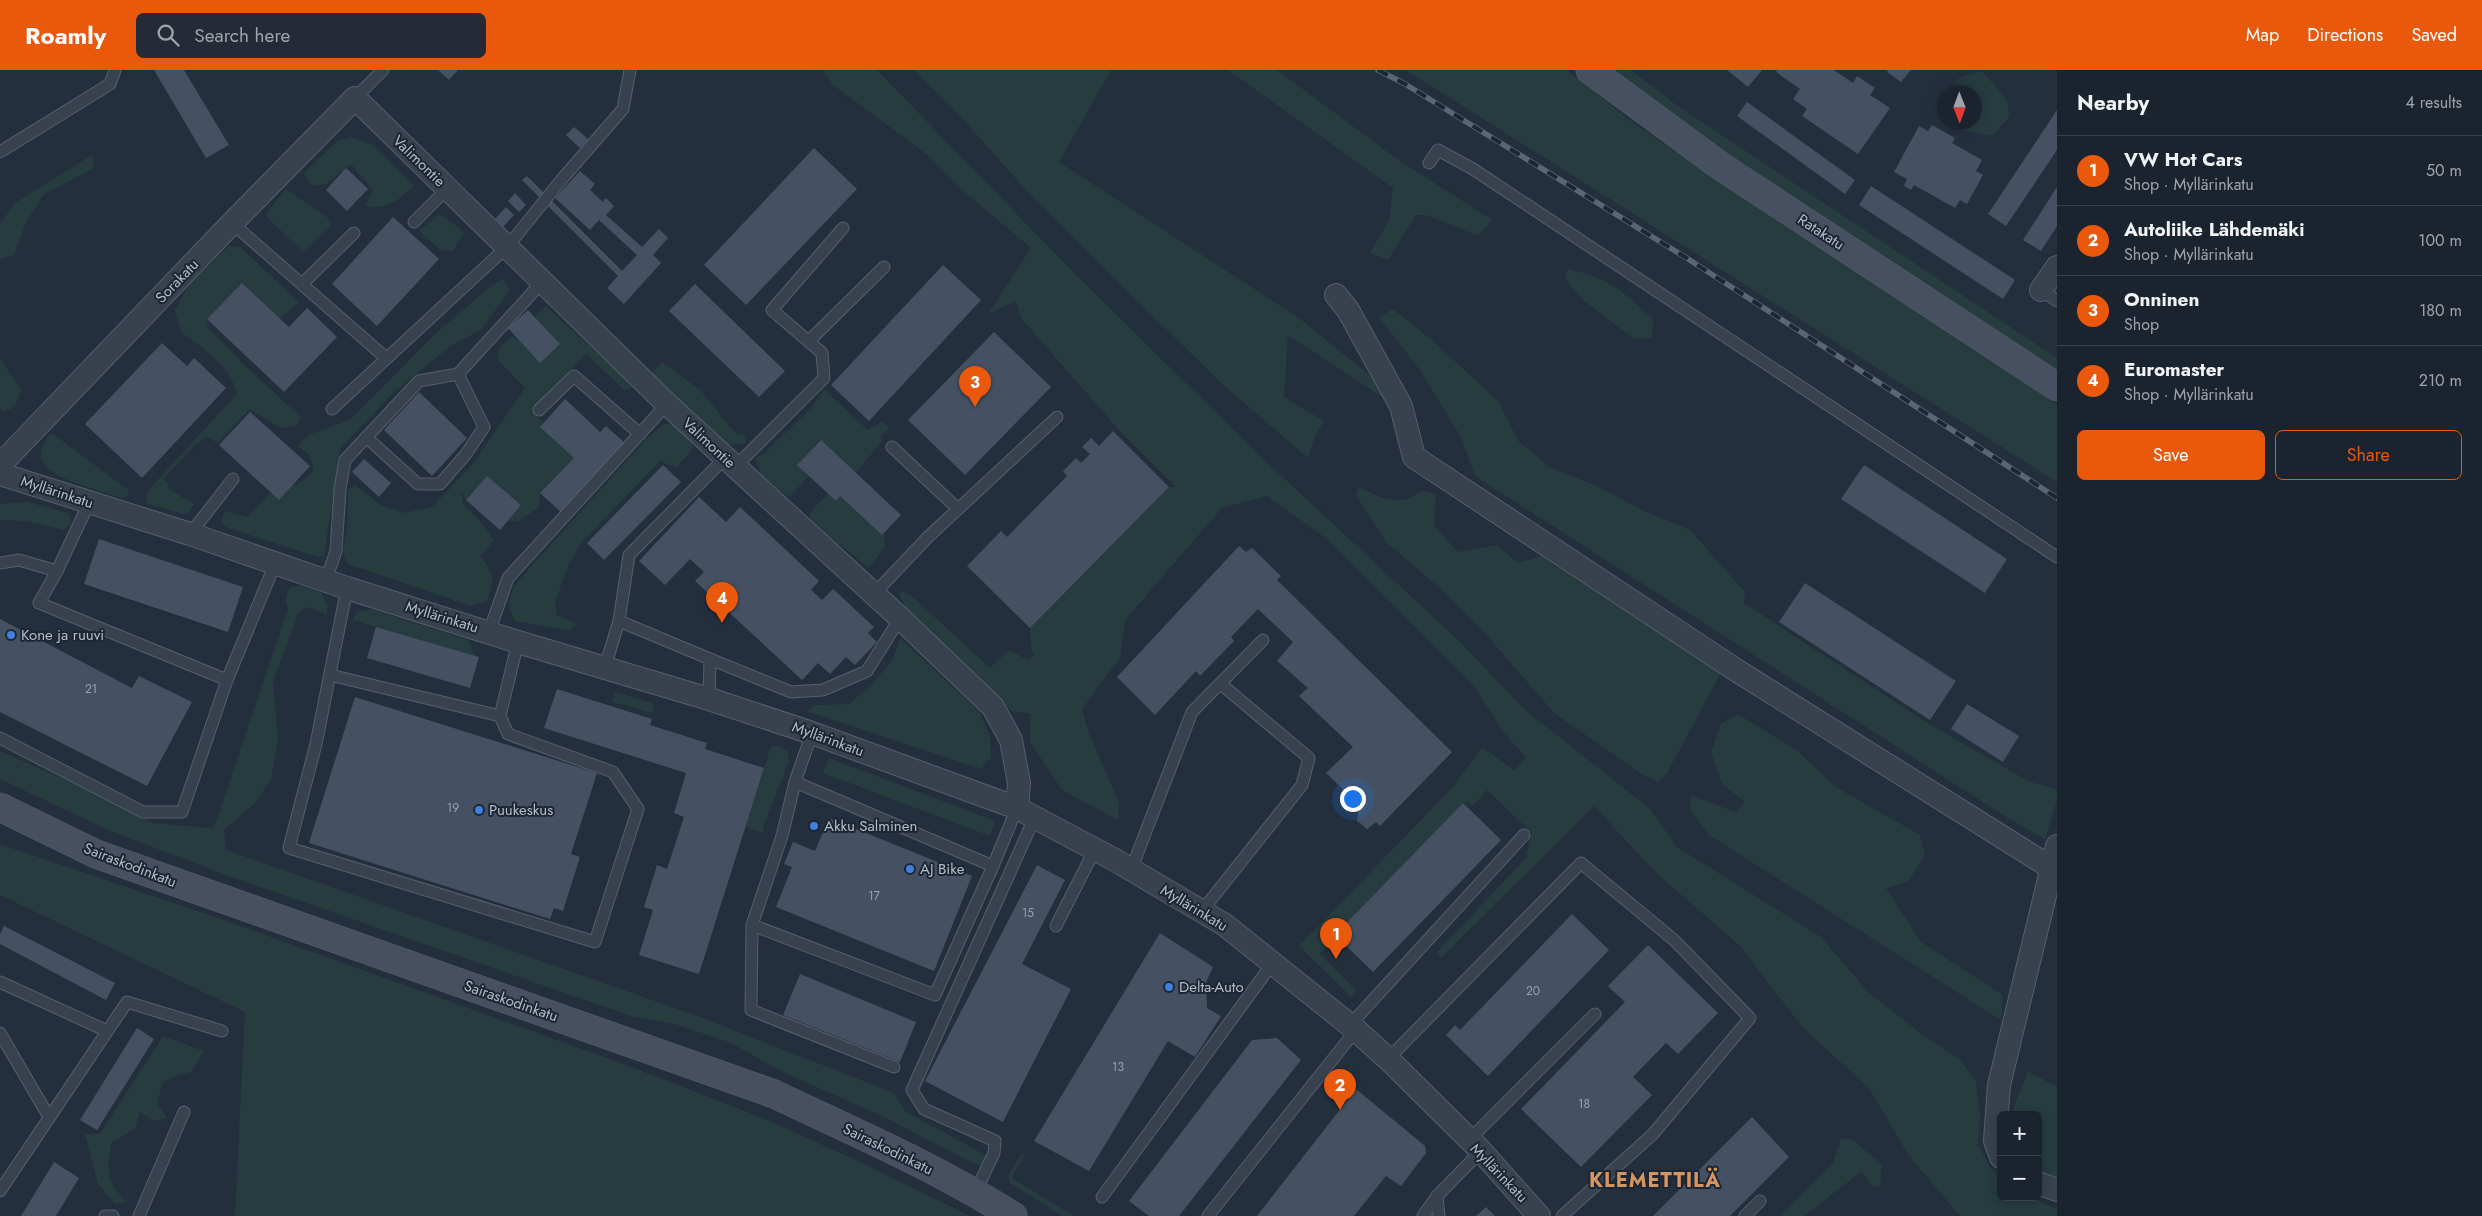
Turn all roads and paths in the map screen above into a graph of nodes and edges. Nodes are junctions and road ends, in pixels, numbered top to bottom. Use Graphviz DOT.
graph roads {
  1 [pos="115,70"];
  2 [pos="383,70"];
  3 [pos="630,70"];
  4 [pos="1590,70"];
  5 [pos="355,98"];
  6 [pos="0,152"];
  7 [pos="1429,163"];
  8 [pos="448,188"];
  9 [pos="232,222"];
  10 [pos="414,222"];
  11 [pos="843,228"];
  12 [pos="354,233"];
  13 [pos="508,246"];
  14 [pos="884,267"];
  15 [pos="2057,267"];
  16 [pos="543,280"];
  17 [pos="302,284"];
  18 [pos="1336,295"];
  19 [pos="2049,295"];
  20 [pos="810,340"];
  21 [pos="386,358"];
  22 [pos="458,374"];
  23 [pos="2057,387"];
  24 [pos="667,404"];
  25 [pos="332,409"];
  26 [pos="539,410"];
  27 [pos="1057,417"];
  28 [pos="640,434"];
  29 [pos="366,437"];
  30 [pos="892,446"];
  31 [pos="1,462"];
  32 [pos="730,462"];
  33 [pos="233,479"];
  34 [pos="89,503"];
  35 [pos="958,509"];
  36 [pos="190,534"];
  37 [pos="2057,557"];
  38 [pos="0,563"];
  39 [pos="275,564"];
  40 [pos="57,571"];
  41 [pos="326,580"];
  42 [pos="347,588"];
  43 [pos="874,594"];
  44 [pos="900,618"];
  45 [pos="619,621"];
  46 [pos="489,632"];
  47 [pos="1263,640"];
  48 [pos="518,642"];
  49 [pos="710,659"];
  50 [pos="605,667"];
  51 [pos="330,675"];
  52 [pos="227,680"];
  53 [pos="1221,684"];
  54 [pos="709,699"];
  55 [pos="500,716"];
  56 [pos="812,733"];
  57 [pos="0,738"];
  58 [pos="794,782"];
  59 [pos="0,807"];
  60 [pos="1026,814"];
  61 [pos="1524,835"];
  62 [pos="2057,846"];
  63 [pos="1095,849"];
  64 [pos="993,866"];
  65 [pos="2050,867"];
  66 [pos="1131,870"];
  67 [pos="1202,912"];
  68 [pos="752,925"];
  69 [pos="1056,926"];
  70 [pos="1272,964"];
  71 [pos="0,982"];
  72 [pos="1595,1014"];
  73 [pos="1353,1028"];
  74 [pos="107,1031"];
  75 [pos="222,1031"];
  76 [pos="0,1033"];
  77 [pos="1388,1059"];
  78 [pos="894,1067"];
  79 [pos="184,1112"];
  80 [pos="49,1118"];
  81 [pos="1475,1146"];
  82 [pos="2001,1156"];
  83 [pos="2042,1184"];
  84 [pos="2057,1190"];
  85 [pos="0,1191"];
  86 [pos="975,1193"];
  87 [pos="1437,1196"];
  88 [pos="1102,1197"];
  89 [pos="1760,1201"];
  90 [pos="105,1216"];
  91 [pos="113,1216"];
  92 [pos="138,1216"];
  93 [pos="1013,1216"];
  94 [pos="1208,1216"];
  95 [pos="1424,1216"];
  96 [pos="1439,1216"];
  97 [pos="1539,1216"];
  98 [pos="1562,1216"];
  99 [pos="1745,1216"];
  1 -- 6 [label="lane"];
  2 -- 5 [label="lane"];
  3 -- 13 [label="lane"];
  4 -- 23 [label="main road, Ratakatu"];
  5 -- 8 [label="street, Valimontie"];
  5 -- 9 [label="street, Sorakatu"];
  7 -- 37 [label="lane"];
  8 -- 10 [label="lane"];
  8 -- 13 [label="street, Valimontie"];
  9 -- 17 [label="lane"];
  9 -- 31 [label="street, Sorakatu"];
  11 -- 20 [label="lane"];
  12 -- 17 [label="lane"];
  13 -- 16 [label="street, Valimontie"];
  13 -- 21 [label="lane"];
  14 -- 20 [label="lane"];
  15 -- 19 [label="street"];
  16 -- 22 [label="lane"];
  16 -- 24 [label="street, Valimontie"];
  17 -- 21 [label="lane"];
  18 -- 65 [label="street"];
  20 -- 32 [label="lane"];
  21 -- 25 [label="lane"];
  22 -- 29 [label="lane"];
  22 -- 29 [label="lane"];
  24 -- 28 [label="lane"];
  24 -- 32 [label="street, Valimontie"];
  26 -- 28 [label="lane"];
  27 -- 35 [label="lane"];
  28 -- 46 [label="lane"];
  29 -- 41 [label="lane"];
  30 -- 35 [label="lane"];
  31 -- 34 [label="street, Myllärinkatu"];
  32 -- 43 [label="street, Valimontie"];
  32 -- 45 [label="lane"];
  33 -- 36 [label="lane"];
  34 -- 36 [label="street, Myllärinkatu"];
  34 -- 40 [label="lane"];
  35 -- 43 [label="lane"];
  36 -- 39 [label="street, Myllärinkatu"];
  38 -- 40 [label="lane"];
  39 -- 41 [label="street, Myllärinkatu"];
  39 -- 52 [label="lane"];
  40 -- 52 [label="lane"];
  41 -- 42 [label="street, Myllärinkatu"];
  42 -- 46 [label="street, Myllärinkatu"];
  42 -- 51 [label="lane"];
  43 -- 44 [label="street, Valimontie"];
  44 -- 49 [label="lane"];
  44 -- 60 [label="street, Valimontie"];
  45 -- 49 [label="lane"];
  45 -- 50 [label="lane"];
  46 -- 48 [label="street, Myllärinkatu"];
  47 -- 53 [label="lane"];
  48 -- 50 [label="street, Myllärinkatu"];
  48 -- 55 [label="lane"];
  49 -- 54 [label="lane"];
  50 -- 54 [label="street, Myllärinkatu"];
  51 -- 55 [label="lane"];
  51 -- 55 [label="lane"];
  52 -- 57 [label="lane"];
  53 -- 66 [label="lane"];
  53 -- 67 [label="lane"];
  54 -- 56 [label="street, Myllärinkatu"];
  56 -- 58 [label="lane"];
  56 -- 60 [label="street, Myllärinkatu"];
  58 -- 64 [label="lane"];
  58 -- 68 [label="lane"];
  59 -- 86 [label="main road, Sairaskodinkatu"];
  60 -- 63 [label="street, Myllärinkatu"];
  60 -- 64 [label="lane"];
  60 -- 86 [label="lane"];
  61 -- 73 [label="lane"];
  62 -- 65 [label="street"];
  63 -- 66 [label="street, Myllärinkatu"];
  63 -- 69 [label="lane"];
  64 -- 68 [label="lane"];
  65 -- 82 [label="street"];
  66 -- 67 [label="street, Myllärinkatu"];
  67 -- 70 [label="street, Myllärinkatu"];
  68 -- 78 [label="lane"];
  70 -- 73 [label="street, Myllärinkatu"];
  70 -- 88 [label="lane"];
  71 -- 74 [label="lane"];
  72 -- 81 [label="lane"];
  73 -- 77 [label="street, Myllärinkatu"];
  73 -- 94 [label="lane"];
  74 -- 75 [label="lane"];
  74 -- 80 [label="lane"];
  76 -- 80 [label="lane"];
  77 -- 81 [label="street, Myllärinkatu"];
  77 -- 98 [label="lane"];
  79 -- 92 [label="lane"];
  80 -- 85 [label="lane"];
  81 -- 87 [label="lane"];
  81 -- 97 [label="street, Myllärinkatu"];
  83 -- 84 [label="street"];
  86 -- 93 [label="main road, Sairaskodinkatu"];
  87 -- 95 [label="lane"];
  87 -- 96 [label="lane"];
  89 -- 99 [label="lane"];
  90 -- 91 [label="lane"];
}
